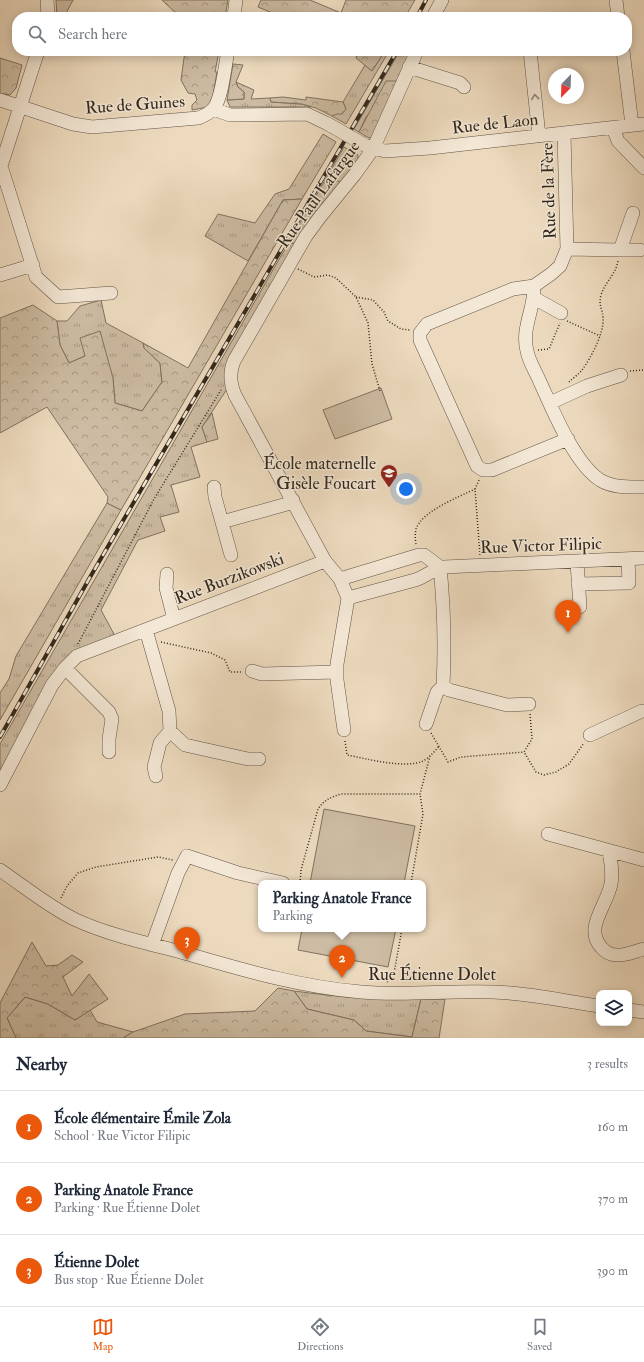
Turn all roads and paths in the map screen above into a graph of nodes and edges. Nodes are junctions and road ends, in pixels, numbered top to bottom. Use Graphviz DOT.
graph roads {
  1 [pos="47,0"];
  2 [pos="236,0"];
  3 [pos="442,0"];
  4 [pos="616,0"];
  5 [pos="48,12"];
  6 [pos="235,12"];
  7 [pos="436,12"];
  8 [pos="617,12"];
  9 [pos="36,56"];
  10 [pos="227,56"];
  11 [pos="414,56"];
  12 [pos="531,56"];
  13 [pos="624,56"];
  14 [pos="409,67"];
  15 [pos="464,87"];
  16 [pos="0,100"];
  17 [pos="20,107"];
  18 [pos="213,109"];
  19 [pos="638,125"];
  20 [pos="613,128"];
  21 [pos="564,133"];
  22 [pos="539,136"];
  23 [pos="368,147"];
  24 [pos="644,168"];
  25 [pos="2,174"];
  26 [pos="633,213"];
  27 [pos="567,249"];
  28 [pos="620,250"];
  29 [pos="640,250"];
  30 [pos="290,264"];
  31 [pos="32,265"];
  32 [pos="0,275"];
  33 [pos="534,292"];
  34 [pos="111,293"];
  35 [pos="356,297"];
  36 [pos="561,313"];
  37 [pos="420,332"];
  38 [pos="600,336"];
  39 [pos="526,351"];
  40 [pos="644,370"];
  41 [pos="230,375"];
  42 [pos="621,375"];
  43 [pos="567,383"];
  44 [pos="380,392"];
  45 [pos="550,403"];
  46 [pos="568,439"];
  47 [pos="483,470"];
  48 [pos="214,487"];
  49 [pos="644,487"];
  50 [pos="475,489"];
  51 [pos="293,500"];
  52 [pos="222,522"];
  53 [pos="231,555"];
  54 [pos="419,555"];
  55 [pos="644,558"];
  56 [pos="628,559"];
  57 [pos="325,561"];
  58 [pos="577,562"];
  59 [pos="480,565"];
  60 [pos="440,568"];
  61 [pos="167,574"];
  62 [pos="340,579"];
  63 [pos="578,584"];
  64 [pos="348,598"];
  65 [pos="580,607"];
  66 [pos="174,619"];
  67 [pos="148,635"];
  68 [pos="77,656"];
  69 [pos="64,668"];
  70 [pos="252,671"];
  71 [pos="337,672"];
  72 [pos="443,686"];
  73 [pos="529,704"];
  74 [pos="644,711"];
  75 [pos="426,724"];
  76 [pos="344,730"];
  77 [pos="170,731"];
  78 [pos="590,736"];
  79 [pos="439,746"];
  80 [pos="109,752"];
  81 [pos="524,752"];
  82 [pos="430,756"];
  83 [pos="259,759"];
  84 [pos="156,776"];
  85 [pos="0,785"];
  86 [pos="420,794"];
  87 [pos="548,834"];
  88 [pos="609,851"];
  89 [pos="644,860"];
  90 [pos="183,862"];
  91 [pos="0,870"];
  92 [pos="270,880"];
  93 [pos="300,880"];
  94 [pos="412,880"];
  95 [pos="56,908"];
  96 [pos="401,932"];
  97 [pos="152,945"];
  98 [pos="644,949"];
  99 [pos="384,984"];
  100 [pos="596,1006"];
  101 [pos="632,1010"];
  102 [pos="644,1012"];
  1 -- 5 [label="street"];
  2 -- 6 [label="street"];
  3 -- 7 [label="street"];
  4 -- 8 [label="street"];
  9 -- 17 [label="street"];
  10 -- 18 [label="street"];
  11 -- 14 [label="street, Rue Paul Lafargue"];
  22 -- 12 [label="street, one-way"];
  13 -- 19 [label="street"];
  14 -- 15 [label="street"];
  14 -- 23 [label="street, Rue Paul Lafargue"];
  16 -- 17 [label="street, Rue de Guines"];
  17 -- 18 [label="street, Rue de Guines"];
  17 -- 25 [label="street"];
  18 -- 23 [label="street, bridge"];
  19 -- 20 [label="street, Rue de Laon"];
  20 -- 21 [label="street, Rue de Laon"];
  20 -- 24 [label="street"];
  21 -- 22 [label="street, Rue de Laon"];
  21 -- 27 [label="street, Rue de la Fère"];
  22 -- 23 [label="street, Rue de Laon"];
  23 -- 30 [label="street, Rue Paul Lafargue"];
  25 -- 31 [label="street"];
  26 -- 28 [label="street"];
  27 -- 28 [label="street"];
  27 -- 33 [label="street"];
  28 -- 29 [label="street"];
  28 -- 38 [label="path"];
  30 -- 35 [label="path"];
  30 -- 41 [label="street, Rue Paul Lafargue"];
  31 -- 32 [label="street"];
  31 -- 34 [label="street"];
  33 -- 36 [label="street"];
  33 -- 37 [label="street"];
  33 -- 39 [label="street"];
  35 -- 37 [label="path"];
  35 -- 44 [label="path"];
  37 -- 47 [label="street"];
  38 -- 39 [label="path"];
  38 -- 43 [label="path"];
  39 -- 45 [label="street"];
  40 -- 42 [label="path"];
  41 -- 51 [label="street"];
  41 -- 68 [label="path"];
  42 -- 45 [label="street"];
  45 -- 46 [label="street"];
  46 -- 47 [label="street"];
  46 -- 49 [label="street"];
  47 -- 50 [label="path"];
  48 -- 52 [label="street"];
  50 -- 54 [label="path"];
  50 -- 59 [label="path"];
  51 -- 52 [label="street"];
  51 -- 57 [label="street"];
  52 -- 53 [label="street"];
  54 -- 60 [label="street"];
  54 -- 62 [label="street"];
  55 -- 56 [label="street, Rue Victor Filipic"];
  56 -- 58 [label="street, Rue Victor Filipic"];
  56 -- 63 [label="street"];
  57 -- 62 [label="street"];
  57 -- 66 [label="street, Rue Burzikowski"];
  58 -- 59 [label="street, Rue Victor Filipic"];
  58 -- 63 [label="street"];
  59 -- 60 [label="street, Rue Victor Filipic"];
  60 -- 64 [label="street"];
  60 -- 72 [label="street"];
  61 -- 66 [label="street"];
  62 -- 64 [label="street"];
  63 -- 65 [label="street"];
  64 -- 71 [label="street"];
  66 -- 67 [label="street, Rue Burzikowski"];
  67 -- 68 [label="street, Rue Burzikowski"];
  67 -- 70 [label="path"];
  67 -- 77 [label="street"];
  68 -- 69 [label="street"];
  69 -- 80 [label="street"];
  69 -- 85 [label="street"];
  70 -- 71 [label="street"];
  71 -- 76 [label="street"];
  72 -- 73 [label="street"];
  72 -- 75 [label="street"];
  73 -- 81 [label="path"];
  74 -- 78 [label="street"];
  75 -- 79 [label="path"];
  76 -- 82 [label="path"];
  77 -- 83 [label="street"];
  77 -- 84 [label="street"];
  78 -- 81 [label="path"];
  79 -- 81 [label="path"];
  79 -- 82 [label="path"];
  82 -- 86 [label="path"];
  86 -- 93 [label="path"];
  86 -- 94 [label="path"];
  87 -- 88 [label="street"];
  88 -- 89 [label="street"];
  88 -- 98 [label="street"];
  90 -- 92 [label="street"];
  90 -- 95 [label="path"];
  90 -- 97 [label="street"];
  91 -- 95 [label="street, Rue Étienne Dolet"];
  95 -- 97 [label="street, Rue Étienne Dolet"];
  96 -- 99 [label="path"];
  97 -- 100 [label="street, Rue Étienne Dolet"];
  101 -- 102 [label="street"];
}
